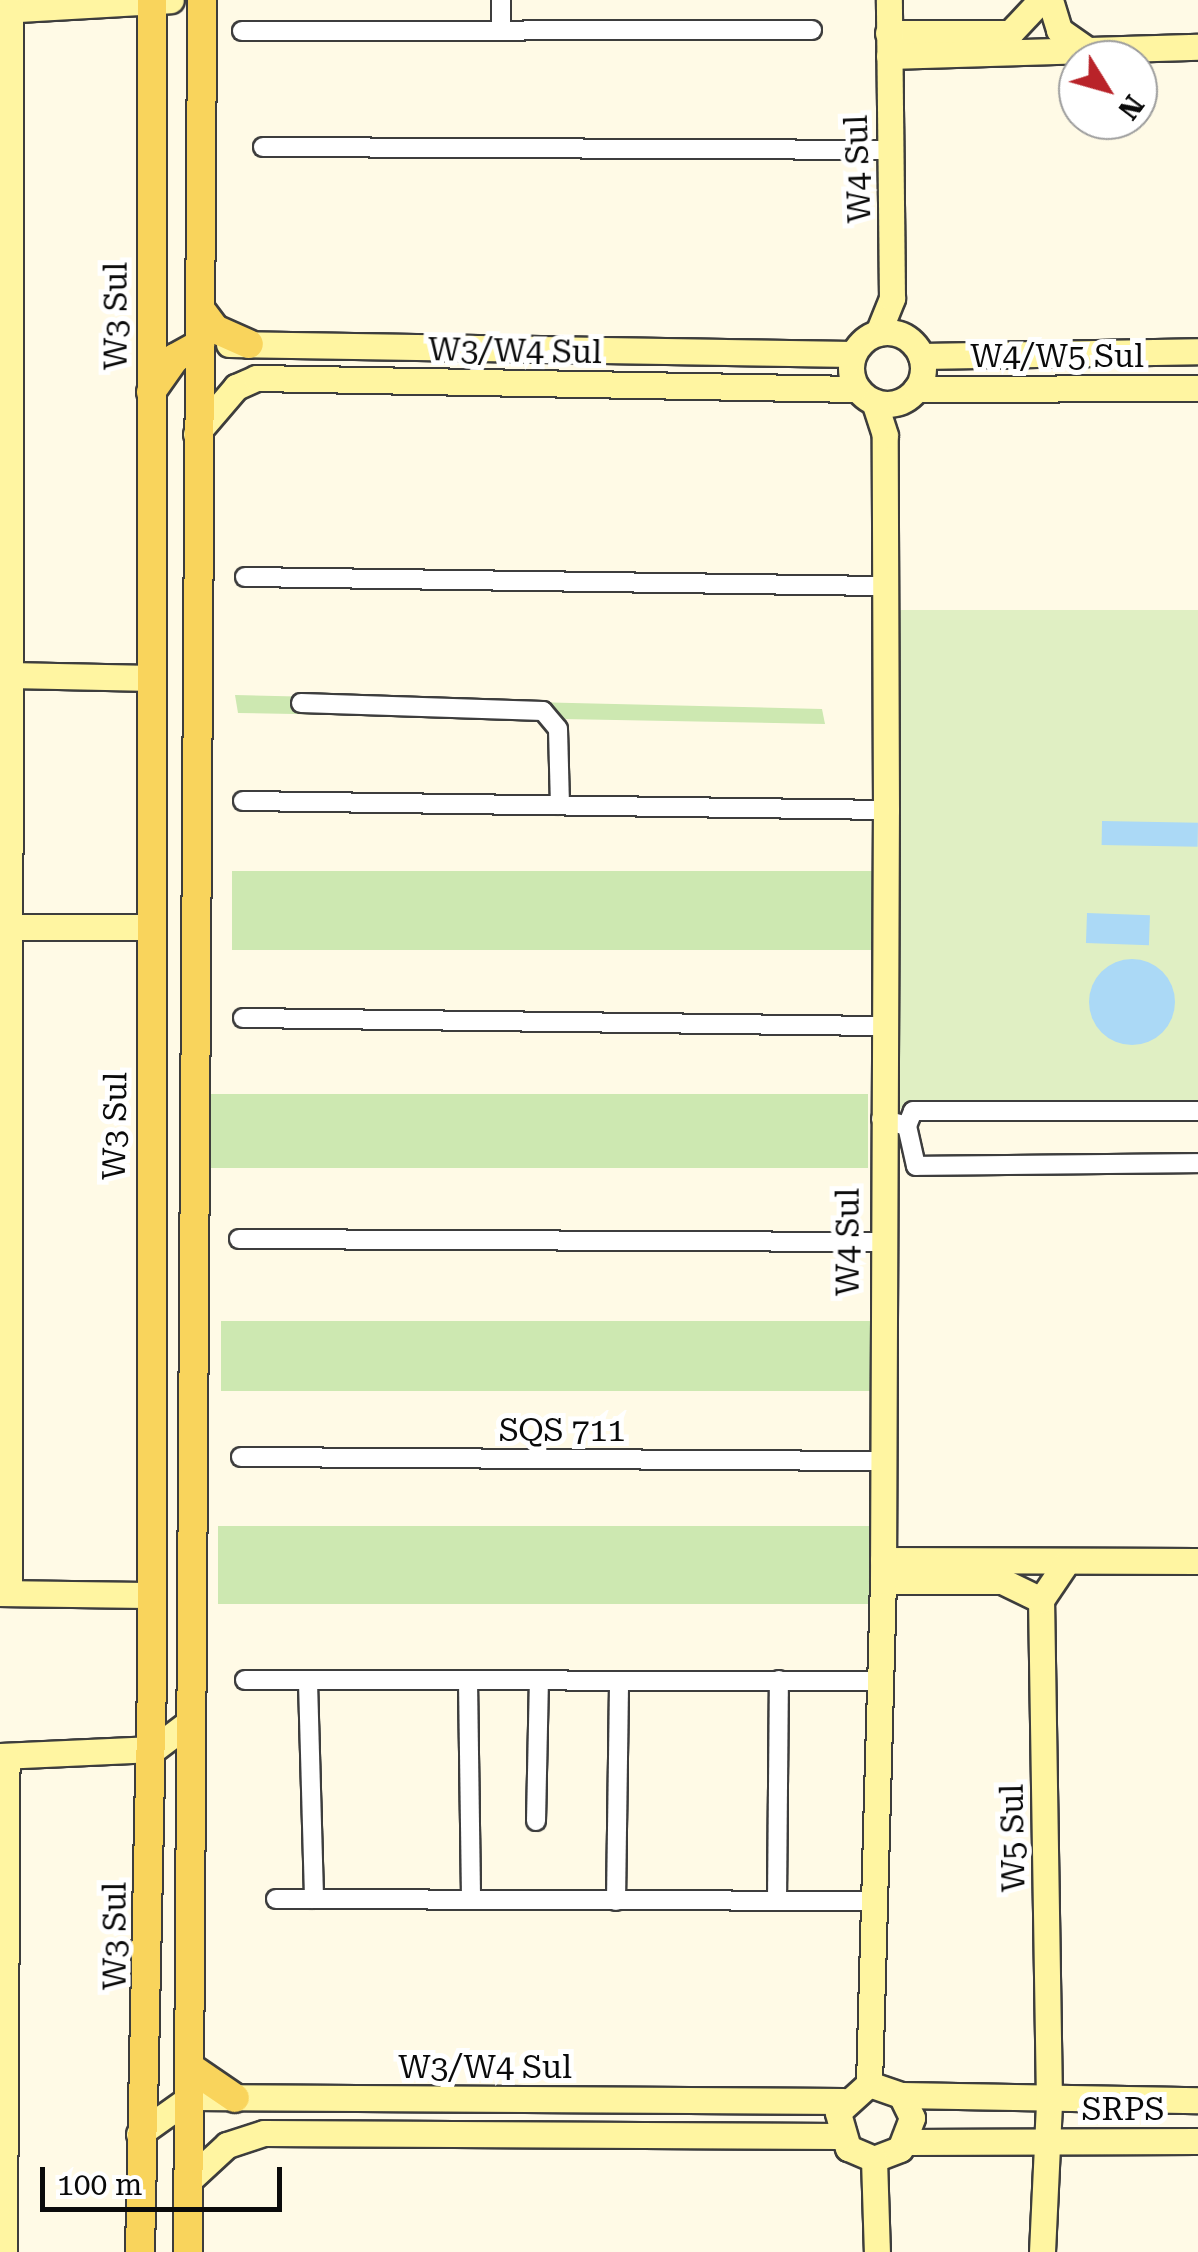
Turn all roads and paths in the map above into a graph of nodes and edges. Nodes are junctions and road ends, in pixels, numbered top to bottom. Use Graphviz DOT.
graph roads {
  1 [pos="202,0"];
  2 [pos="501,0"];
  3 [pos="889,0"];
  4 [pos="1041,0"];
  5 [pos="1050,0"];
  6 [pos="158,3"];
  7 [pos="5,10"];
  8 [pos="501,26"];
  9 [pos="812,30"];
  10 [pos="242,31"];
  11 [pos="1073,40"];
  12 [pos="888,45"];
  13 [pos="1198,47"];
  14 [pos="1158,49"];
  15 [pos="1058,51"];
  16 [pos="263,147"];
  17 [pos="891,150"];
  18 [pos="200,309"];
  19 [pos="878,332"];
  20 [pos="200,344"];
  21 [pos="249,344"];
  22 [pos="431,345"];
  23 [pos="568,348"];
  24 [pos="1198,351"];
  25 [pos="708,352"];
  26 [pos="854,354"];
  27 [pos="921,356"];
  28 [pos="431,382"];
  29 [pos="568,386"];
  30 [pos="709,387"];
  31 [pos="1198,388"];
  32 [pos="916,389"];
  33 [pos="152,392"];
  34 [pos="866,396"];
  35 [pos="196,434"];
  36 [pos="245,576"];
  37 [pos="884,586"];
  38 [pos="7,674"];
  39 [pos="152,678"];
  40 [pos="301,703"];
  41 [pos="243,801"];
  42 [pos="198,802"];
  43 [pos="151,803"];
  44 [pos="560,805"];
  45 [pos="886,810"];
  46 [pos="8,927"];
  47 [pos="150,927"];
  48 [pos="243,1018"];
  49 [pos="884,1026"];
  50 [pos="1198,1111"];
  51 [pos="881,1119"];
  52 [pos="907,1126"];
  53 [pos="1198,1163"];
  54 [pos="149,1218"];
  55 [pos="192,1218"];
  56 [pos="238,1239"];
  57 [pos="880,1242"];
  58 [pos="148,1258"];
  59 [pos="192,1260"];
  60 [pos="241,1458"];
  61 [pos="883,1461"];
  62 [pos="1198,1561"];
  63 [pos="1066,1563"];
  64 [pos="883,1571"];
  65 [pos="4,1593"];
  66 [pos="152,1595"];
  67 [pos="1041,1600"];
  68 [pos="245,1680"];
  69 [pos="540,1680"];
  70 [pos="779,1680"];
  71 [pos="468,1681"];
  72 [pos="881,1681"];
  73 [pos="308,1682"];
  74 [pos="619,1683"];
  75 [pos="191,1721"];
  76 [pos="150,1749"];
  77 [pos="3,1756"];
  78 [pos="536,1822"];
  79 [pos="276,1898"];
  80 [pos="314,1898"];
  81 [pos="471,1899"];
  82 [pos="777,1900"];
  83 [pos="874,1900"];
  84 [pos="616,1901"];
  85 [pos="1048,2058"];
  86 [pos="191,2068"];
  87 [pos="869,2084"];
  88 [pos="901,2095"];
  89 [pos="191,2097"];
  90 [pos="234,2098"];
  91 [pos="426,2099"];
  92 [pos="566,2100"];
  93 [pos="696,2100"];
  94 [pos="1102,2100"];
  95 [pos="1198,2100"];
  96 [pos="843,2101"];
  97 [pos="1049,2101"];
  98 [pos="139,2134"];
  99 [pos="423,2134"];
  100 [pos="563,2134"];
  101 [pos="696,2136"];
  102 [pos="840,2136"];
  103 [pos="1198,2141"];
  104 [pos="906,2142"];
  105 [pos="1048,2142"];
  106 [pos="874,2159"];
  107 [pos="188,2182"];
  108 [pos="4,2252"];
  109 [pos="140,2252"];
  110 [pos="188,2252"];
  111 [pos="877,2252"];
  112 [pos="1042,2252"];
  1 -- 18 [label="main road"];
  2 -- 8 [label="street"];
  3 -- 12 [label="main road, W4 Sul"];
  4 -- 12 [label="main road"];
  5 -- 11 [label="main road"];
  6 -- 7 [label="main road"];
  6 -- 33 [label="main road, W3 Sul"];
  7 -- 38 [label="main road"];
  8 -- 9 [label="street"];
  8 -- 10 [label="street"];
  12 -- 15 [label="main road"];
  12 -- 17 [label="main road, W4 Sul"];
  13 -- 14 [label="main road"];
  16 -- 17 [label="street"];
  17 -- 19 [label="main road, W4 Sul"];
  18 -- 20 [label="main road"];
  18 -- 21 [label="main road"];
  19 -- 26 [label="main road"];
  19 -- 27 [label="main road"];
  20 -- 21 [label="main road, W3/W4 Sul"];
  20 -- 33 [label="main road"];
  20 -- 35 [label="main road"];
  21 -- 22 [label="main road, W3/W4 Sul"];
  22 -- 23 [label="main road, W3/W4 Sul"];
  22 -- 28 [label="main road"];
  23 -- 25 [label="main road, W3/W4 Sul"];
  23 -- 29 [label="main road"];
  24 -- 27 [label="main road, W4/W5 Sul"];
  25 -- 26 [label="main road, W3/W4 Sul"];
  25 -- 30 [label="main road"];
  26 -- 34 [label="main road"];
  27 -- 32 [label="main road"];
  28 -- 29 [label="main road, W3/W4 Sul"];
  28 -- 35 [label="main road, W3/W4 Sul"];
  29 -- 30 [label="main road, W3/W4 Sul"];
  30 -- 34 [label="main road, W3/W4 Sul"];
  31 -- 32 [label="main road, W4/W5 Sul"];
  32 -- 34 [label="main road"];
  33 -- 39 [label="main road, W3 Sul"];
  34 -- 37 [label="main road, W4 Sul"];
  35 -- 42 [label="main road"];
  36 -- 37 [label="street"];
  37 -- 45 [label="main road, W4 Sul"];
  38 -- 39 [label="main road"];
  38 -- 46 [label="main road"];
  39 -- 43 [label="main road, W3 Sul"];
  40 -- 44 [label="street"];
  41 -- 44 [label="street"];
  42 -- 43 [label="main road"];
  42 -- 55 [label="main road"];
  43 -- 47 [label="main road, W3 Sul"];
  44 -- 45 [label="street"];
  45 -- 49 [label="main road, W4 Sul"];
  46 -- 47 [label="main road"];
  46 -- 65 [label="main road"];
  47 -- 54 [label="main road, W3 Sul"];
  48 -- 49 [label="street"];
  49 -- 51 [label="main road, W4 Sul"];
  50 -- 52 [label="street"];
  51 -- 52 [label="street"];
  51 -- 57 [label="main road, W4 Sul"];
  52 -- 53 [label="street"];
  54 -- 55 [label="main road"];
  54 -- 58 [label="main road, W3 Sul"];
  55 -- 59 [label="main road"];
  56 -- 57 [label="street"];
  57 -- 61 [label="main road, W4 Sul"];
  58 -- 59 [label="main road"];
  58 -- 66 [label="main road, W3 Sul"];
  59 -- 75 [label="main road"];
  60 -- 61 [label="street, SQS 711"];
  61 -- 64 [label="main road, W4 Sul"];
  62 -- 63 [label="main road"];
  63 -- 64 [label="main road"];
  63 -- 67 [label="main road"];
  64 -- 67 [label="main road"];
  64 -- 72 [label="main road, W4 Sul"];
  65 -- 66 [label="main road"];
  66 -- 76 [label="main road, W3 Sul"];
  67 -- 85 [label="main road, W5 Sul"];
  68 -- 73 [label="street"];
  69 -- 71 [label="street"];
  69 -- 74 [label="street"];
  69 -- 78 [label="street"];
  70 -- 72 [label="street"];
  70 -- 74 [label="street"];
  70 -- 82 [label="street"];
  71 -- 73 [label="street"];
  71 -- 81 [label="street"];
  72 -- 83 [label="main road, W4 Sul"];
  73 -- 80 [label="street"];
  74 -- 84 [label="street"];
  75 -- 76 [label="main road"];
  75 -- 86 [label="main road"];
  76 -- 77 [label="main road"];
  76 -- 98 [label="main road, W3 Sul"];
  77 -- 108 [label="main road"];
  79 -- 80 [label="street"];
  80 -- 81 [label="street"];
  81 -- 84 [label="street"];
  82 -- 83 [label="street"];
  82 -- 84 [label="street"];
  83 -- 87 [label="main road, W4 Sul"];
  85 -- 94 [label="main road"];
  85 -- 97 [label="main road, W5 Sul"];
  86 -- 89 [label="main road"];
  86 -- 90 [label="main road"];
  87 -- 88 [label="main road"];
  87 -- 96 [label="main road"];
  88 -- 97 [label="main road"];
  88 -- 104 [label="main road"];
  89 -- 90 [label="main road, W3/W4 Sul"];
  89 -- 98 [label="main road"];
  89 -- 107 [label="main road"];
  90 -- 91 [label="main road, W3/W4 Sul"];
  91 -- 92 [label="main road, W3/W4 Sul"];
  91 -- 99 [label="main road"];
  92 -- 93 [label="main road, W3/W4 Sul"];
  92 -- 100 [label="main road"];
  93 -- 96 [label="main road, W3/W4 Sul"];
  93 -- 101 [label="main road"];
  94 -- 95 [label="main road, SRPS"];
  94 -- 97 [label="main road, SRPS"];
  96 -- 102 [label="main road"];
  97 -- 105 [label="main road, W5 Sul"];
  98 -- 109 [label="main road, W3 Sul"];
  99 -- 100 [label="main road, W3/W4 Sul"];
  99 -- 107 [label="main road, W3/W4 Sul"];
  100 -- 101 [label="main road, W3/W4 Sul"];
  101 -- 102 [label="main road, W3/W4 Sul"];
  102 -- 106 [label="main road"];
  103 -- 105 [label="main road, SRPS"];
  104 -- 105 [label="main road"];
  104 -- 106 [label="main road"];
  105 -- 112 [label="main road, W5 Sul"];
  106 -- 111 [label="main road"];
  107 -- 110 [label="main road"];
}
